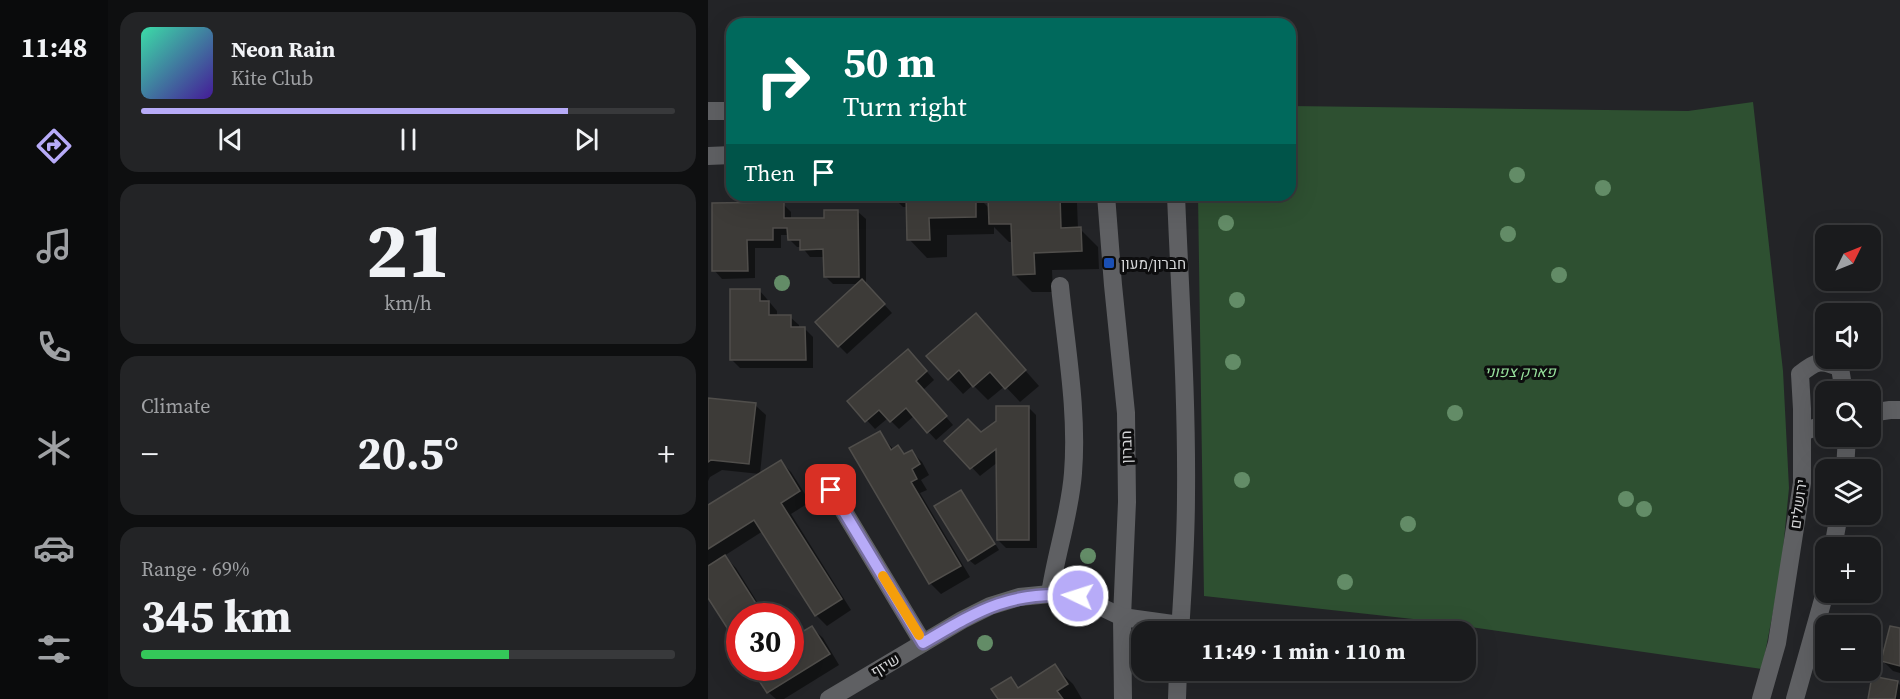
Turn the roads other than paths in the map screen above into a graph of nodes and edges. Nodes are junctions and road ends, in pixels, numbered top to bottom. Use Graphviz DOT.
graph roads {
  1 [pos="708,111"];
  2 [pos="726,111"];
  3 [pos="726,155"];
  4 [pos="708,156"];
  5 [pos="1106,201"];
  6 [pos="1176,201"];
  7 [pos="1060,286"];
  8 [pos="1842,381"];
  9 [pos="1900,410"];
  10 [pos="1881,411"];
  11 [pos="1815,428"];
  12 [pos="1802,432"];
  13 [pos="831,490"];
  14 [pos="1050,594"];
  15 [pos="1822,603"];
  16 [pos="1122,617"];
  17 [pos="1143,621"];
  18 [pos="1180,621"];
  19 [pos="923,643"];
  20 [pos="1178,681"];
  21 [pos="830,699"];
  22 [pos="1123,699"];
  23 [pos="1177,699"];
  24 [pos="1761,699"];
  25 [pos="1795,699"];
  1 -- 2 [label="street"];
  3 -- 4 [label="street"];
  5 -- 16 [label="street, חברון"];
  6 -- 18 [label="street"];
  7 -- 14 [label="street"];
  8 -- 12 [label="street, ירושלים"];
  9 -- 10 [label="street"];
  11 -- 12 [label="street"];
  12 -- 24 [label="street, ירושלים"];
  13 -- 19 [label="street"];
  14 -- 16 [label="street, שיזף"];
  14 -- 19 [label="street, שיזף"];
  15 -- 25 [label="street"];
  16 -- 17 [label="street, שיזף"];
  16 -- 22 [label="street, חברון"];
  19 -- 21 [label="street, שיזף"];
  20 -- 23 [label="street"];
}
